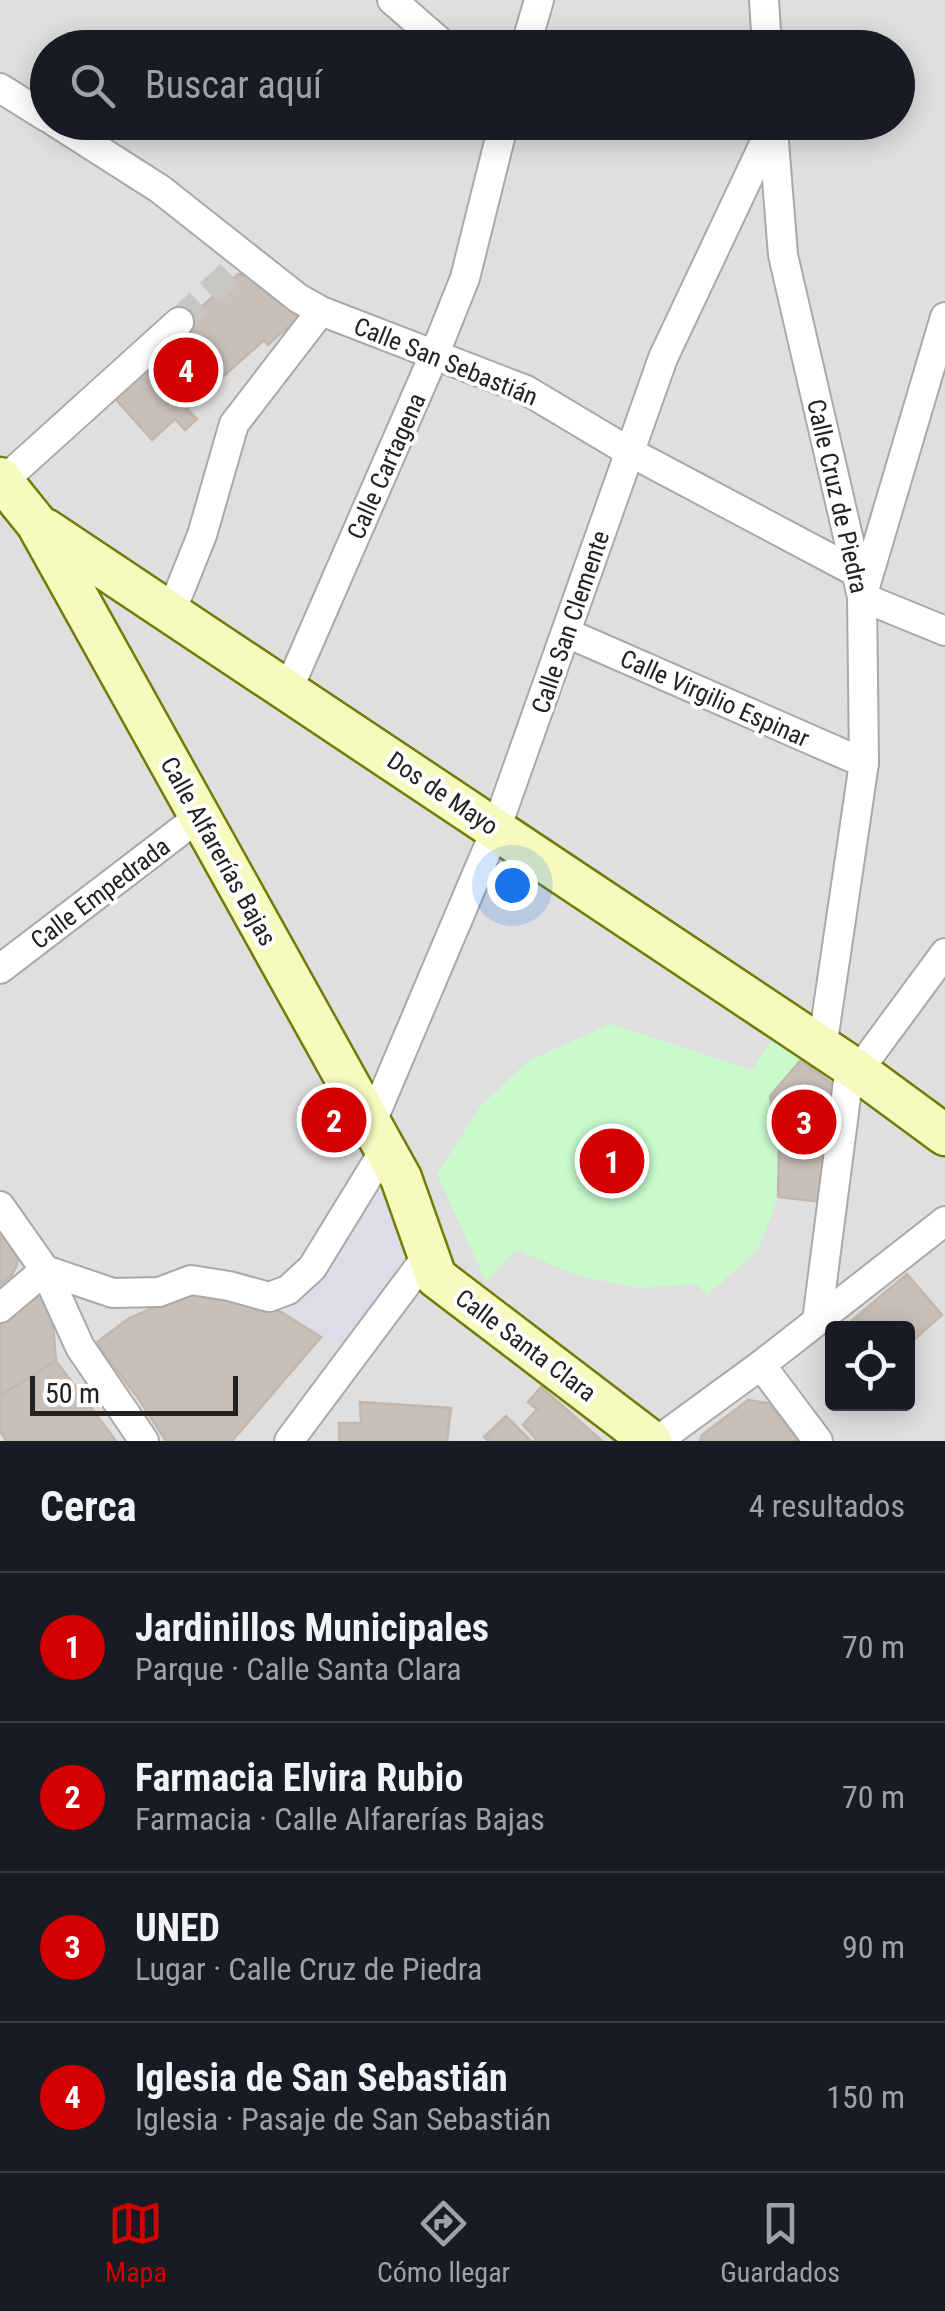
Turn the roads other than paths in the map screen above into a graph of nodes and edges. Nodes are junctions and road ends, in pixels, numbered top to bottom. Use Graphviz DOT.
graph roads {
  1 [pos="392,0"];
  2 [pos="539,0"];
  3 [pos="764,0"];
  4 [pos="426,30"];
  5 [pos="530,30"];
  6 [pos="766,30"];
  7 [pos="0,88"];
  8 [pos="30,107"];
  9 [pos="83,140"];
  10 [pos="500,140"];
  11 [pos="765,140"];
  12 [pos="774,140"];
  13 [pos="321,311"];
  14 [pos="945,317"];
  15 [pos="179,322"];
  16 [pos="435,353"];
  17 [pos="628,451"];
  18 [pos="1,480"];
  19 [pos="37,524"];
  20 [pos="859,585"];
  21 [pos="171,612"];
  22 [pos="945,631"];
  23 [pos="567,633"];
  24 [pos="288,690"];
  25 [pos="864,764"];
  26 [pos="200,816"];
  27 [pos="496,828"];
  28 [pos="945,952"];
  29 [pos="0,970"];
  30 [pos="843,1061"];
  31 [pos="945,1135"];
  32 [pos="386,1150"];
  33 [pos="0,1206"];
  34 [pos="945,1221"];
  35 [pos="428,1255"];
  36 [pos="45,1270"];
  37 [pos="0,1308"];
  38 [pos="817,1321"];
  39 [pos="761,1365"];
  40 [pos="144,1441"];
  41 [pos="289,1441"];
  42 [pos="654,1441"];
  43 [pos="818,1441"];
  1 -- 4 [label="street"];
  2 -- 5 [label="street"];
  3 -- 6 [label="street"];
  7 -- 8 [label="street"];
  9 -- 13 [label="street, Calle San Sebastián"];
  10 -- 16 [label="street, Calle Cartagena"];
  11 -- 17 [label="street, Calle San Clemente"];
  12 -- 20 [label="street, Calle Cruz de Piedra"];
  13 -- 16 [label="street, Calle San Sebastián"];
  13 -- 21 [label="street"];
  14 -- 20 [label="street"];
  15 -- 18 [label="street"];
  16 -- 17 [label="street, Calle San Sebastián"];
  16 -- 24 [label="street, Calle Cartagena"];
  17 -- 20 [label="street, Calle San Sebastián"];
  17 -- 23 [label="street, Calle San Clemente"];
  18 -- 19 [label="street"];
  19 -- 21 [label="street, Dos de Mayo"];
  19 -- 26 [label="street, Calle Alfarerías Bajas"];
  20 -- 22 [label="street, Calle San Sebastián"];
  20 -- 25 [label="street, Calle Cruz de Piedra"];
  21 -- 24 [label="street, Dos de Mayo"];
  23 -- 25 [label="street, Calle Virgilio Espinar"];
  23 -- 27 [label="street, Calle San Clemente"];
  24 -- 27 [label="street, Dos de Mayo"];
  25 -- 30 [label="street, Calle Cruz de Piedra"];
  26 -- 29 [label="street, Calle Empedrada"];
  26 -- 32 [label="street, Calle Alfarerías Bajas"];
  27 -- 30 [label="street, Dos de Mayo"];
  27 -- 32 [label="street, Calle San Clemente"];
  28 -- 30 [label="street"];
  30 -- 31 [label="street, Dos de Mayo"];
  30 -- 38 [label="street, Calle Cruz de Piedra"];
  32 -- 35 [label="street, Calle Santa Clara"];
  32 -- 36 [label="street, Calle San Clemente"];
  33 -- 36 [label="street"];
  34 -- 38 [label="street"];
  35 -- 41 [label="street"];
  35 -- 42 [label="street, Calle Santa Clara"];
  36 -- 37 [label="street"];
  36 -- 40 [label="street"];
  38 -- 39 [label="street"];
  39 -- 42 [label="street"];
  39 -- 43 [label="street"];
}
